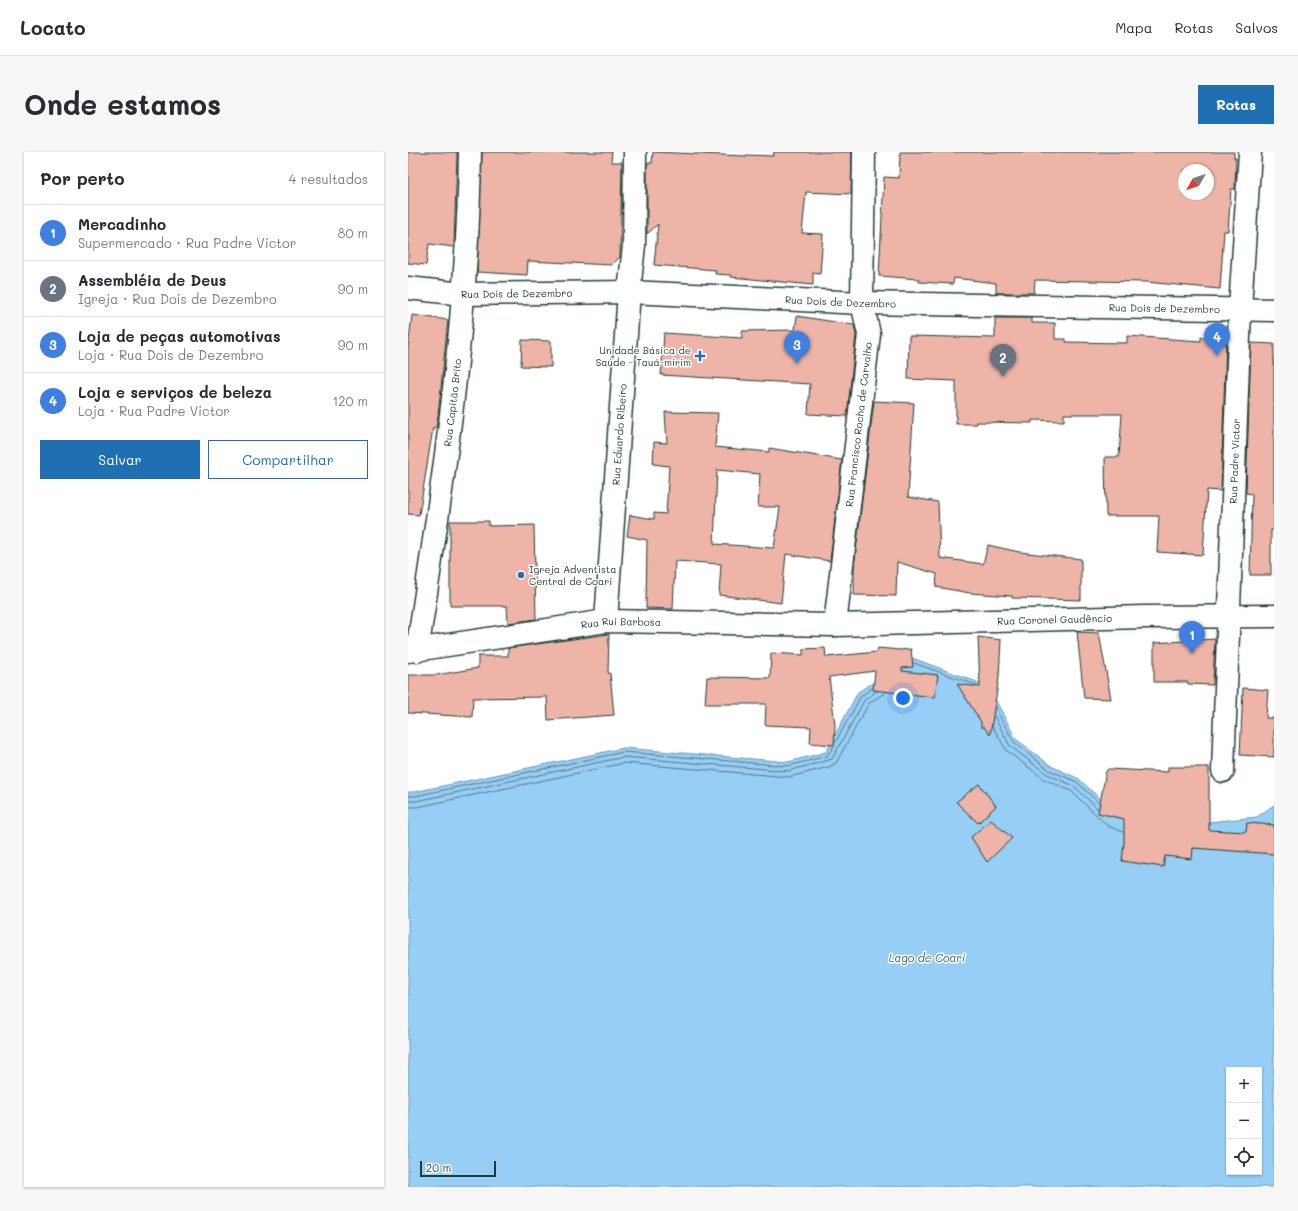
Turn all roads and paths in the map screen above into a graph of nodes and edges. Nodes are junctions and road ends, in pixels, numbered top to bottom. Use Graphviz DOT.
graph roads {
  1 [pos="470,152"];
  2 [pos="635,152"];
  3 [pos="864,152"];
  4 [pos="1250,152"];
  5 [pos="408,288"];
  6 [pos="629,292"];
  7 [pos="463,294"];
  8 [pos="862,303"];
  9 [pos="1240,309"];
  10 [pos="1274,310"];
  11 [pos="1274,616"];
  12 [pos="1228,617"];
  13 [pos="606,621"];
  14 [pos="835,625"];
  15 [pos="413,651"];
  16 [pos="1223,771"];
  1 -- 7 [label="street, Rua Capitão Brito"];
  2 -- 6 [label="street, Rua Eduardo Ribeiro"];
  3 -- 8 [label="street, Rua Francisco Rocha de Carvalho"];
  4 -- 9 [label="street, Rua Padre Victor"];
  5 -- 7 [label="street, Rua Dois de Dezembro"];
  6 -- 7 [label="street, Rua Dois de Dezembro"];
  6 -- 8 [label="street, Rua Dois de Dezembro"];
  6 -- 13 [label="street, Rua Eduardo Ribeiro"];
  7 -- 15 [label="street, Rua Capitão Brito"];
  8 -- 9 [label="street, Rua Dois de Dezembro"];
  8 -- 14 [label="street, Rua Francisco Rocha de Carvalho"];
  9 -- 10 [label="street, Rua Dois de Dezembro"];
  9 -- 12 [label="street, Rua Padre Victor"];
  11 -- 12 [label="street, Rua Coronel Gaudêncio"];
  12 -- 14 [label="street, Rua Coronel Gaudêncio"];
  12 -- 16 [label="street, Rua Padre Victor"];
  13 -- 14 [label="street, Rua Rui Barbosa"];
  13 -- 15 [label="street, Rua Rui Barbosa"];
}
